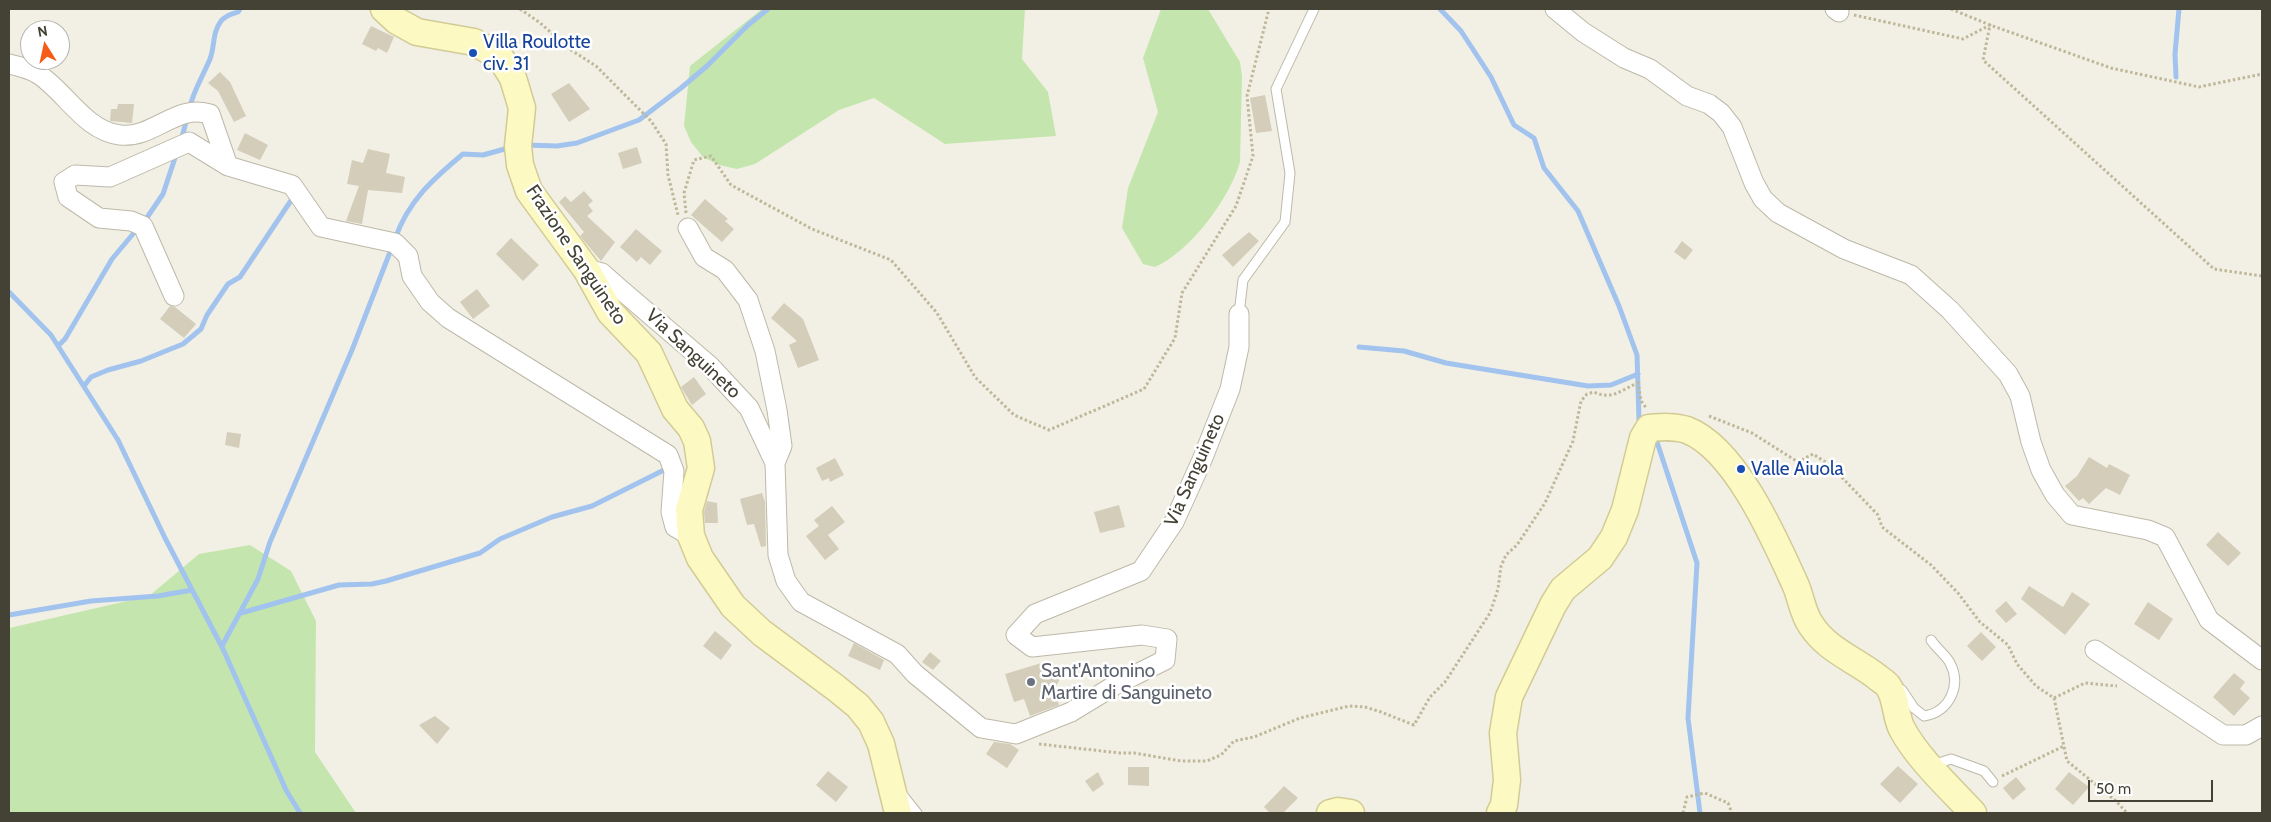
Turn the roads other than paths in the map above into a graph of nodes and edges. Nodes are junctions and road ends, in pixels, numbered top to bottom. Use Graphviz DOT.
graph roads {
  1 [pos="384,9"];
  2 [pos="1314,9"];
  3 [pos="1555,9"];
  4 [pos="12,65"];
  5 [pos="228,166"];
  6 [pos="684,223"];
  7 [pos="586,269"];
  8 [pos="174,296"];
  9 [pos="1238,314"];
  10 [pos="775,463"];
  11 [pos="691,536"];
  12 [pos="1931,640"];
  13 [pos="2094,650"];
  14 [pos="2262,660"];
  15 [pos="1868,670"];
  16 [pos="2262,726"];
  17 [pos="1930,766"];
  18 [pos="1993,781"];
  19 [pos="892,788"];
  20 [pos="898,813"];
  21 [pos="916,813"];
  22 [pos="1330,813"];
  23 [pos="1352,813"];
  24 [pos="1500,813"];
  25 [pos="1973,813"];
  1 -- 7 [label="street, Frazione Sanguineto"];
  2 -- 9 [label="lane"];
  3 -- 14 [label="street"];
  4 -- 5 [label="street"];
  5 -- 8 [label="street"];
  5 -- 11 [label="street"];
  6 -- 10 [label="street, Via Sanguineto"];
  7 -- 10 [label="street, Via Sanguineto"];
  7 -- 11 [label="street, Frazione Sanguineto"];
  9 -- 10 [label="street, Via Sanguineto"];
  11 -- 19 [label="street, Frazione Sanguineto"];
  12 -- 15 [label="lane"];
  13 -- 16 [label="street"];
  15 -- 17 [label="street"];
  15 -- 24 [label="street"];
  17 -- 18 [label="lane"];
  17 -- 25 [label="street"];
  19 -- 20 [label="street, Frazione Sanguineto"];
  19 -- 21 [label="lane"];
  22 -- 23 [label="street"];
}
